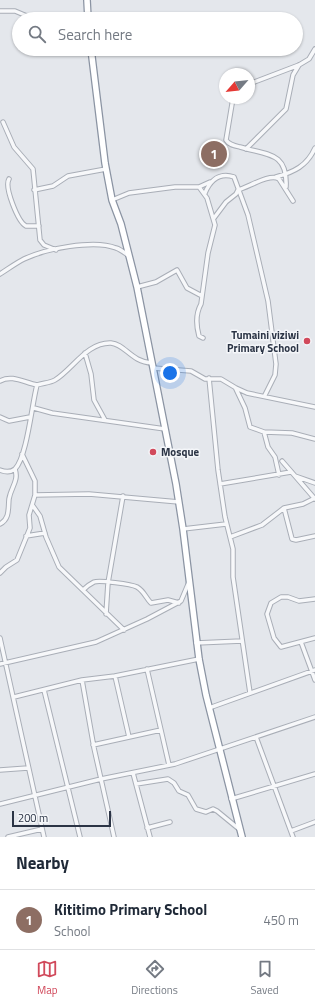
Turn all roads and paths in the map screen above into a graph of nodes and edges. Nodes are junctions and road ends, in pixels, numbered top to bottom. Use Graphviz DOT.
graph roads {
  1 [pos="87,0"];
  2 [pos="0,11"];
  3 [pos="18,12"];
  4 [pos="88,12"];
  5 [pos="315,50"];
  6 [pos="93,56"];
  7 [pos="299,65"];
  8 [pos="255,82"];
  9 [pos="232,104"];
  10 [pos="3,122"];
  11 [pos="315,148"];
  12 [pos="246,149"];
  13 [pos="106,169"];
  14 [pos="286,174"];
  15 [pos="276,177"];
  16 [pos="10,179"];
  17 [pos="211,182"];
  18 [pos="199,186"];
  19 [pos="286,187"];
  20 [pos="34,190"];
  21 [pos="238,190"];
  22 [pos="205,193"];
  23 [pos="112,200"];
  24 [pos="293,201"];
  25 [pos="214,218"];
  26 [pos="39,226"];
  27 [pos="56,250"];
  28 [pos="129,256"];
  29 [pos="0,274"];
  30 [pos="137,287"];
  31 [pos="202,296"];
  32 [pos="203,338"];
  33 [pos="85,353"];
  34 [pos="153,365"];
  35 [pos="209,378"];
  36 [pos="0,381"];
  37 [pos="37,385"];
  38 [pos="236,388"];
  39 [pos="265,395"];
  40 [pos="315,407"];
  41 [pos="34,408"];
  42 [pos="0,417"];
  43 [pos="30,417"];
  44 [pos="105,420"];
  45 [pos="165,429"];
  46 [pos="264,432"];
  47 [pos="315,439"];
  48 [pos="22,454"];
  49 [pos="282,461"];
  50 [pos="15,469"];
  51 [pos="0,470"];
  52 [pos="290,472"];
  53 [pos="278,474"];
  54 [pos="294,476"];
  55 [pos="315,483"];
  56 [pos="220,484"];
  57 [pos="35,495"];
  58 [pos="123,496"];
  59 [pos="315,499"];
  60 [pos="179,502"];
  61 [pos="33,506"];
  62 [pos="284,508"];
  63 [pos="0,524"];
  64 [pos="226,524"];
  65 [pos="183,529"];
  66 [pos="45,533"];
  67 [pos="26,536"];
  68 [pos="315,536"];
  69 [pos="230,537"];
  70 [pos="0,573"];
  71 [pos="189,581"];
  72 [pos="108,583"];
  73 [pos="84,590"];
  74 [pos="315,598"];
  75 [pos="179,603"];
  76 [pos="106,614"];
  77 [pos="124,630"];
  78 [pos="0,638"];
  79 [pos="315,638"];
  80 [pos="242,641"];
  81 [pos="301,642"];
  82 [pos="196,643"];
  83 [pos="199,659"];
  84 [pos="6,663"];
  85 [pos="0,664"];
  86 [pos="147,669"];
  87 [pos="313,670"];
  88 [pos="115,676"];
  89 [pos="82,680"];
  90 [pos="315,680"];
  91 [pos="44,690"];
  92 [pos="250,693"];
  93 [pos="14,697"];
  94 [pos="210,708"];
  95 [pos="315,717"];
  96 [pos="161,730"];
  97 [pos="129,737"];
  98 [pos="256,737"];
  99 [pos="93,745"];
  100 [pos="220,750"];
  101 [pos="169,766"];
  102 [pos="28,768"];
  103 [pos="0,770"];
  104 [pos="133,773"];
  105 [pos="315,774"];
  106 [pos="101,779"];
  107 [pos="136,784"];
  108 [pos="68,787"];
  109 [pos="275,787"];
  110 [pos="34,796"];
  111 [pos="231,799"];
  112 [pos="0,804"];
  113 [pos="170,822"];
  114 [pos="315,822"];
  115 [pos="147,828"];
  116 [pos="42,829"];
  117 [pos="239,829"];
  118 [pos="291,831"];
  119 [pos="8,837"];
  120 [pos="44,837"];
  121 [pos="80,837"];
  122 [pos="114,837"];
  123 [pos="150,837"];
  124 [pos="242,837"];
  125 [pos="293,837"];
  1 -- 4 [label="highway"];
  2 -- 3 [label="street"];
  5 -- 7 [label="street"];
  6 -- 13 [label="highway"];
  7 -- 8 [label="street"];
  7 -- 12 [label="street"];
  9 -- 12 [label="street"];
  10 -- 20 [label="street"];
  11 -- 14 [label="street"];
  12 -- 14 [label="street"];
  13 -- 20 [label="street"];
  13 -- 23 [label="highway"];
  14 -- 15 [label="street"];
  14 -- 19 [label="street"];
  15 -- 19 [label="street"];
  15 -- 21 [label="street"];
  16 -- 26 [label="street"];
  17 -- 18 [label="street"];
  17 -- 21 [label="street"];
  17 -- 22 [label="street"];
  18 -- 22 [label="street"];
  18 -- 23 [label="street"];
  19 -- 24 [label="street"];
  20 -- 26 [label="street"];
  21 -- 25 [label="street"];
  21 -- 39 [label="street"];
  22 -- 25 [label="street"];
  23 -- 28 [label="highway"];
  25 -- 31 [label="street"];
  26 -- 27 [label="street"];
  27 -- 28 [label="street"];
  27 -- 29 [label="street"];
  28 -- 30 [label="highway"];
  30 -- 31 [label="street"];
  30 -- 34 [label="highway"];
  31 -- 32 [label="street"];
  33 -- 34 [label="street"];
  33 -- 37 [label="street"];
  33 -- 44 [label="street"];
  34 -- 35 [label="street"];
  34 -- 45 [label="highway"];
  35 -- 38 [label="street"];
  35 -- 56 [label="street"];
  36 -- 37 [label="street"];
  37 -- 41 [label="street"];
  38 -- 39 [label="street"];
  38 -- 46 [label="street"];
  39 -- 40 [label="street"];
  41 -- 43 [label="street"];
  41 -- 44 [label="street"];
  42 -- 43 [label="street"];
  43 -- 48 [label="street"];
  44 -- 45 [label="street"];
  45 -- 60 [label="highway"];
  46 -- 47 [label="street"];
  46 -- 53 [label="street"];
  48 -- 50 [label="street"];
  48 -- 57 [label="street"];
  49 -- 52 [label="street"];
  50 -- 51 [label="street"];
  50 -- 63 [label="street"];
  52 -- 53 [label="street"];
  52 -- 54 [label="street"];
  53 -- 56 [label="street"];
  54 -- 55 [label="street"];
  54 -- 59 [label="street"];
  56 -- 64 [label="street"];
  57 -- 58 [label="street"];
  57 -- 61 [label="street"];
  58 -- 60 [label="street"];
  58 -- 72 [label="street"];
  59 -- 62 [label="street"];
  60 -- 65 [label="highway"];
  61 -- 66 [label="street"];
  61 -- 67 [label="street"];
  62 -- 68 [label="street"];
  62 -- 69 [label="street"];
  64 -- 65 [label="street"];
  64 -- 69 [label="street"];
  65 -- 71 [label="highway"];
  66 -- 67 [label="street"];
  66 -- 73 [label="street"];
  67 -- 70 [label="street"];
  69 -- 80 [label="street"];
  71 -- 75 [label="street"];
  71 -- 82 [label="highway"];
  72 -- 73 [label="street"];
  72 -- 75 [label="street"];
  72 -- 76 [label="street"];
  73 -- 76 [label="street"];
  74 -- 81 [label="street"];
  75 -- 77 [label="street"];
  76 -- 77 [label="street"];
  77 -- 84 [label="street"];
  78 -- 84 [label="street"];
  79 -- 81 [label="street"];
  80 -- 82 [label="street"];
  80 -- 92 [label="street"];
  81 -- 87 [label="street"];
  82 -- 83 [label="highway"];
  83 -- 86 [label="street"];
  83 -- 94 [label="highway"];
  84 -- 85 [label="street"];
  84 -- 93 [label="street"];
  86 -- 88 [label="street"];
  86 -- 96 [label="street"];
  87 -- 90 [label="street"];
  87 -- 92 [label="street"];
  88 -- 89 [label="street"];
  88 -- 97 [label="street"];
  89 -- 91 [label="street"];
  89 -- 99 [label="street"];
  91 -- 93 [label="street"];
  91 -- 108 [label="street"];
  92 -- 94 [label="street"];
  93 -- 102 [label="street"];
  94 -- 100 [label="highway"];
  95 -- 98 [label="street"];
  96 -- 97 [label="street"];
  96 -- 101 [label="street"];
  97 -- 99 [label="street"];
  98 -- 100 [label="street"];
  98 -- 109 [label="street"];
  99 -- 106 [label="street"];
  100 -- 101 [label="street"];
  100 -- 111 [label="highway"];
  101 -- 104 [label="street"];
  102 -- 103 [label="street"];
  102 -- 110 [label="street"];
  104 -- 106 [label="street"];
  104 -- 107 [label="street"];
  105 -- 109 [label="street"];
  106 -- 108 [label="street"];
  106 -- 122 [label="street"];
  107 -- 115 [label="street"];
  107 -- 117 [label="street"];
  108 -- 110 [label="street"];
  108 -- 121 [label="street"];
  109 -- 111 [label="street"];
  109 -- 118 [label="street"];
  110 -- 112 [label="street"];
  110 -- 116 [label="street"];
  111 -- 117 [label="highway"];
  113 -- 115 [label="street"];
  114 -- 118 [label="street"];
  115 -- 123 [label="street"];
  116 -- 119 [label="street"];
  116 -- 120 [label="street"];
  117 -- 124 [label="highway"];
  118 -- 125 [label="street"];
}
